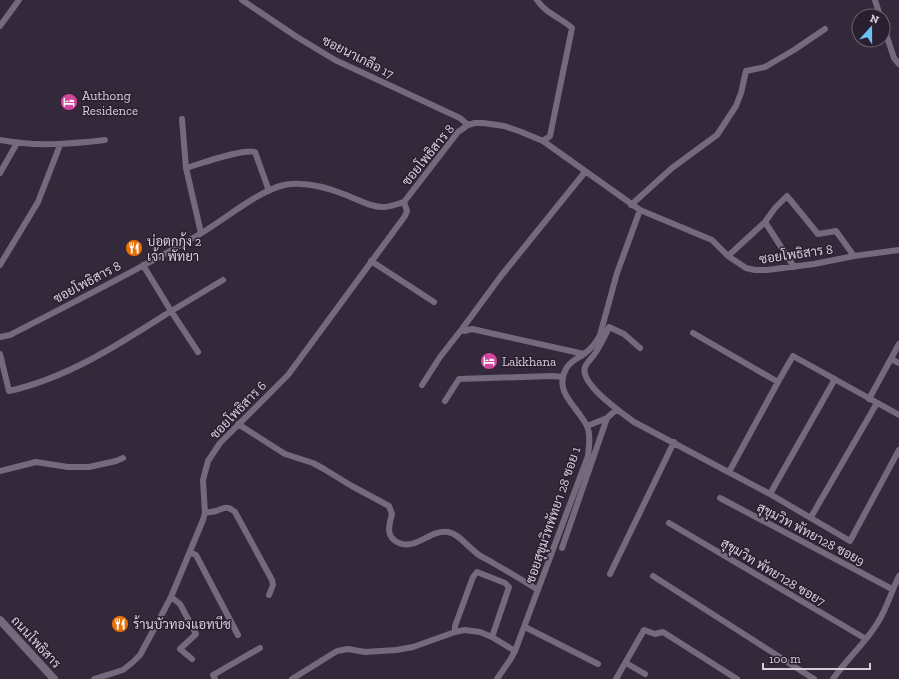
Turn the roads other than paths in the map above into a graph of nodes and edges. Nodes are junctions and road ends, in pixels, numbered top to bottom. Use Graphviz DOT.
graph roads {
  1 [pos="19,0"];
  2 [pos="242,0"];
  3 [pos="537,0"];
  4 [pos="2,17"];
  5 [pos="0,26"];
  6 [pos="825,29"];
  7 [pos="891,48"];
  8 [pos="899,64"];
  9 [pos="182,119"];
  10 [pos="468,125"];
  11 [pos="0,140"];
  12 [pos="105,140"];
  13 [pos="543,141"];
  14 [pos="17,143"];
  15 [pos="60,145"];
  16 [pos="186,168"];
  17 [pos="585,172"];
  18 [pos="0,173"];
  19 [pos="269,191"];
  20 [pos="404,202"];
  21 [pos="631,205"];
  22 [pos="640,210"];
  23 [pos="765,222"];
  24 [pos="201,233"];
  25 [pos="899,250"];
  26 [pos="728,256"];
  27 [pos="854,256"];
  28 [pos="371,261"];
  29 [pos="143,265"];
  30 [pos="0,266"];
  31 [pos="794,267"];
  32 [pos="223,280"];
  33 [pos="434,302"];
  34 [pos="171,311"];
  35 [pos="462,329"];
  36 [pos="693,333"];
  37 [pos="0,336"];
  38 [pos="899,344"];
  39 [pos="640,348"];
  40 [pos="198,352"];
  41 [pos="584,354"];
  42 [pos="0,357"];
  43 [pos="891,358"];
  44 [pos="899,363"];
  45 [pos="563,377"];
  46 [pos="835,379"];
  47 [pos="778,382"];
  48 [pos="422,385"];
  49 [pos="869,398"];
  50 [pos="445,401"];
  51 [pos="877,403"];
  52 [pos="616,410"];
  53 [pos="899,415"];
  54 [pos="608,418"];
  55 [pos="238,424"];
  56 [pos="587,426"];
  57 [pos="674,442"];
  58 [pos="899,450"];
  59 [pos="123,458"];
  60 [pos="0,471"];
  61 [pos="729,472"];
  62 [pos="770,494"];
  63 [pos="720,498"];
  64 [pos="205,513"];
  65 [pos="811,517"];
  66 [pos="670,523"];
  67 [pos="562,548"];
  68 [pos="190,552"];
  69 [pos="610,574"];
  70 [pos="653,576"];
  71 [pos="899,576"];
  72 [pos="892,589"];
  73 [pos="538,590"];
  74 [pos="269,595"];
  75 [pos="171,597"];
  76 [pos="0,620"];
  77 [pos="525,627"];
  78 [pos="455,632"];
  79 [pos="238,635"];
  80 [pos="492,637"];
  81 [pos="866,639"];
  82 [pos="260,648"];
  83 [pos="515,651"];
  84 [pos="192,659"];
  85 [pos="598,664"];
  86 [pos="626,664"];
  87 [pos="645,674"];
  88 [pos="54,679"];
  89 [pos="94,679"];
  90 [pos="215,679"];
  91 [pos="292,679"];
  92 [pos="497,679"];
  93 [pos="616,679"];
  94 [pos="736,679"];
  95 [pos="814,679"];
  96 [pos="833,679"];
  1 -- 4 [label="street"];
  2 -- 10 [label="street, ซอยนาเกลือ 17"];
  3 -- 13 [label="street"];
  4 -- 5 [label="street"];
  6 -- 21 [label="street"];
  7 -- 8 [label="street"];
  9 -- 16 [label="street"];
  10 -- 13 [label="street, ซอยโพธิสาร 8"];
  10 -- 20 [label="street, ซอยโพธิสาร 8"];
  11 -- 14 [label="street"];
  12 -- 15 [label="street"];
  13 -- 17 [label="street, ซอยโพธิสาร 8"];
  14 -- 15 [label="street"];
  14 -- 18 [label="street"];
  15 -- 30 [label="street"];
  16 -- 19 [label="street"];
  16 -- 24 [label="street"];
  17 -- 21 [label="street, ซอยโพธิสาร 8"];
  17 -- 35 [label="street"];
  19 -- 20 [label="street, ซอยโพธิสาร 8"];
  19 -- 24 [label="street, ซอยโพธิสาร 8"];
  20 -- 28 [label="street, ซอยโพธิสาร 6"];
  21 -- 22 [label="street, ซอยโพธิสาร 8"];
  22 -- 26 [label="street, ซอยโพธิสาร 8"];
  22 -- 41 [label="street"];
  23 -- 26 [label="street"];
  23 -- 27 [label="street"];
  23 -- 31 [label="street"];
  24 -- 29 [label="street, ซอยโพธิสาร 8"];
  25 -- 27 [label="street, ซอยโพธิสาร 8"];
  26 -- 31 [label="street, ซอยโพธิสาร 8"];
  27 -- 31 [label="street, ซอยโพธิสาร 8"];
  28 -- 33 [label="street"];
  28 -- 55 [label="street, ซอยโพธิสาร 6"];
  29 -- 34 [label="street"];
  29 -- 37 [label="street, ซอยโพธิสาร 8"];
  32 -- 34 [label="street"];
  34 -- 40 [label="street"];
  34 -- 42 [label="street"];
  35 -- 41 [label="street"];
  35 -- 48 [label="street"];
  36 -- 47 [label="street"];
  38 -- 43 [label="street"];
  39 -- 52 [label="street"];
  41 -- 45 [label="street"];
  43 -- 44 [label="street"];
  43 -- 49 [label="street"];
  45 -- 50 [label="street"];
  45 -- 56 [label="street, ซอยสุขุมวิทพัทยา 28 ซอย 1"];
  46 -- 47 [label="street"];
  46 -- 49 [label="street"];
  46 -- 62 [label="street"];
  47 -- 61 [label="street"];
  49 -- 51 [label="street"];
  51 -- 53 [label="street"];
  51 -- 65 [label="street"];
  52 -- 54 [label="street"];
  52 -- 57 [label="street"];
  54 -- 56 [label="street"];
  54 -- 67 [label="street"];
  55 -- 64 [label="street, ซอยโพธิสาร 6"];
  55 -- 73 [label="street"];
  56 -- 73 [label="street, ซอยสุขุมวิทพัทยา 28 ซอย 1"];
  57 -- 61 [label="street"];
  57 -- 69 [label="street"];
  58 -- 65 [label="street"];
  59 -- 60 [label="street"];
  61 -- 62 [label="street"];
  62 -- 65 [label="street"];
  63 -- 72 [label="street, สุขุมวิท พัทยา28 ซอย9"];
  64 -- 68 [label="street, ซอยโพธิสาร 6"];
  64 -- 74 [label="street"];
  66 -- 81 [label="street, สุขุมวิท พัทยา28 ซอย7"];
  68 -- 75 [label="street, ซอยโพธิสาร 6"];
  68 -- 79 [label="street"];
  70 -- 95 [label="street"];
  71 -- 72 [label="street"];
  72 -- 81 [label="street"];
  73 -- 77 [label="street, ซอยสุขุมวิทพัทยา 28 ซอย 1"];
  75 -- 84 [label="street"];
  75 -- 89 [label="street, ซอยโพธิสาร 6"];
  76 -- 88 [label="street, ถนนโพธิสาร"];
  77 -- 83 [label="street, ซอยสุขุมวิทพัทยา 28 ซอย 1"];
  77 -- 85 [label="street"];
  78 -- 80 [label="street"];
  78 -- 80 [label="street"];
  78 -- 91 [label="street"];
  80 -- 83 [label="street"];
  81 -- 96 [label="street"];
  82 -- 90 [label="street"];
  83 -- 92 [label="street, ซอยสุขุมวิทพัทยา 28 ซอย 1"];
  86 -- 87 [label="street"];
  86 -- 93 [label="street"];
  86 -- 94 [label="street"];
}
